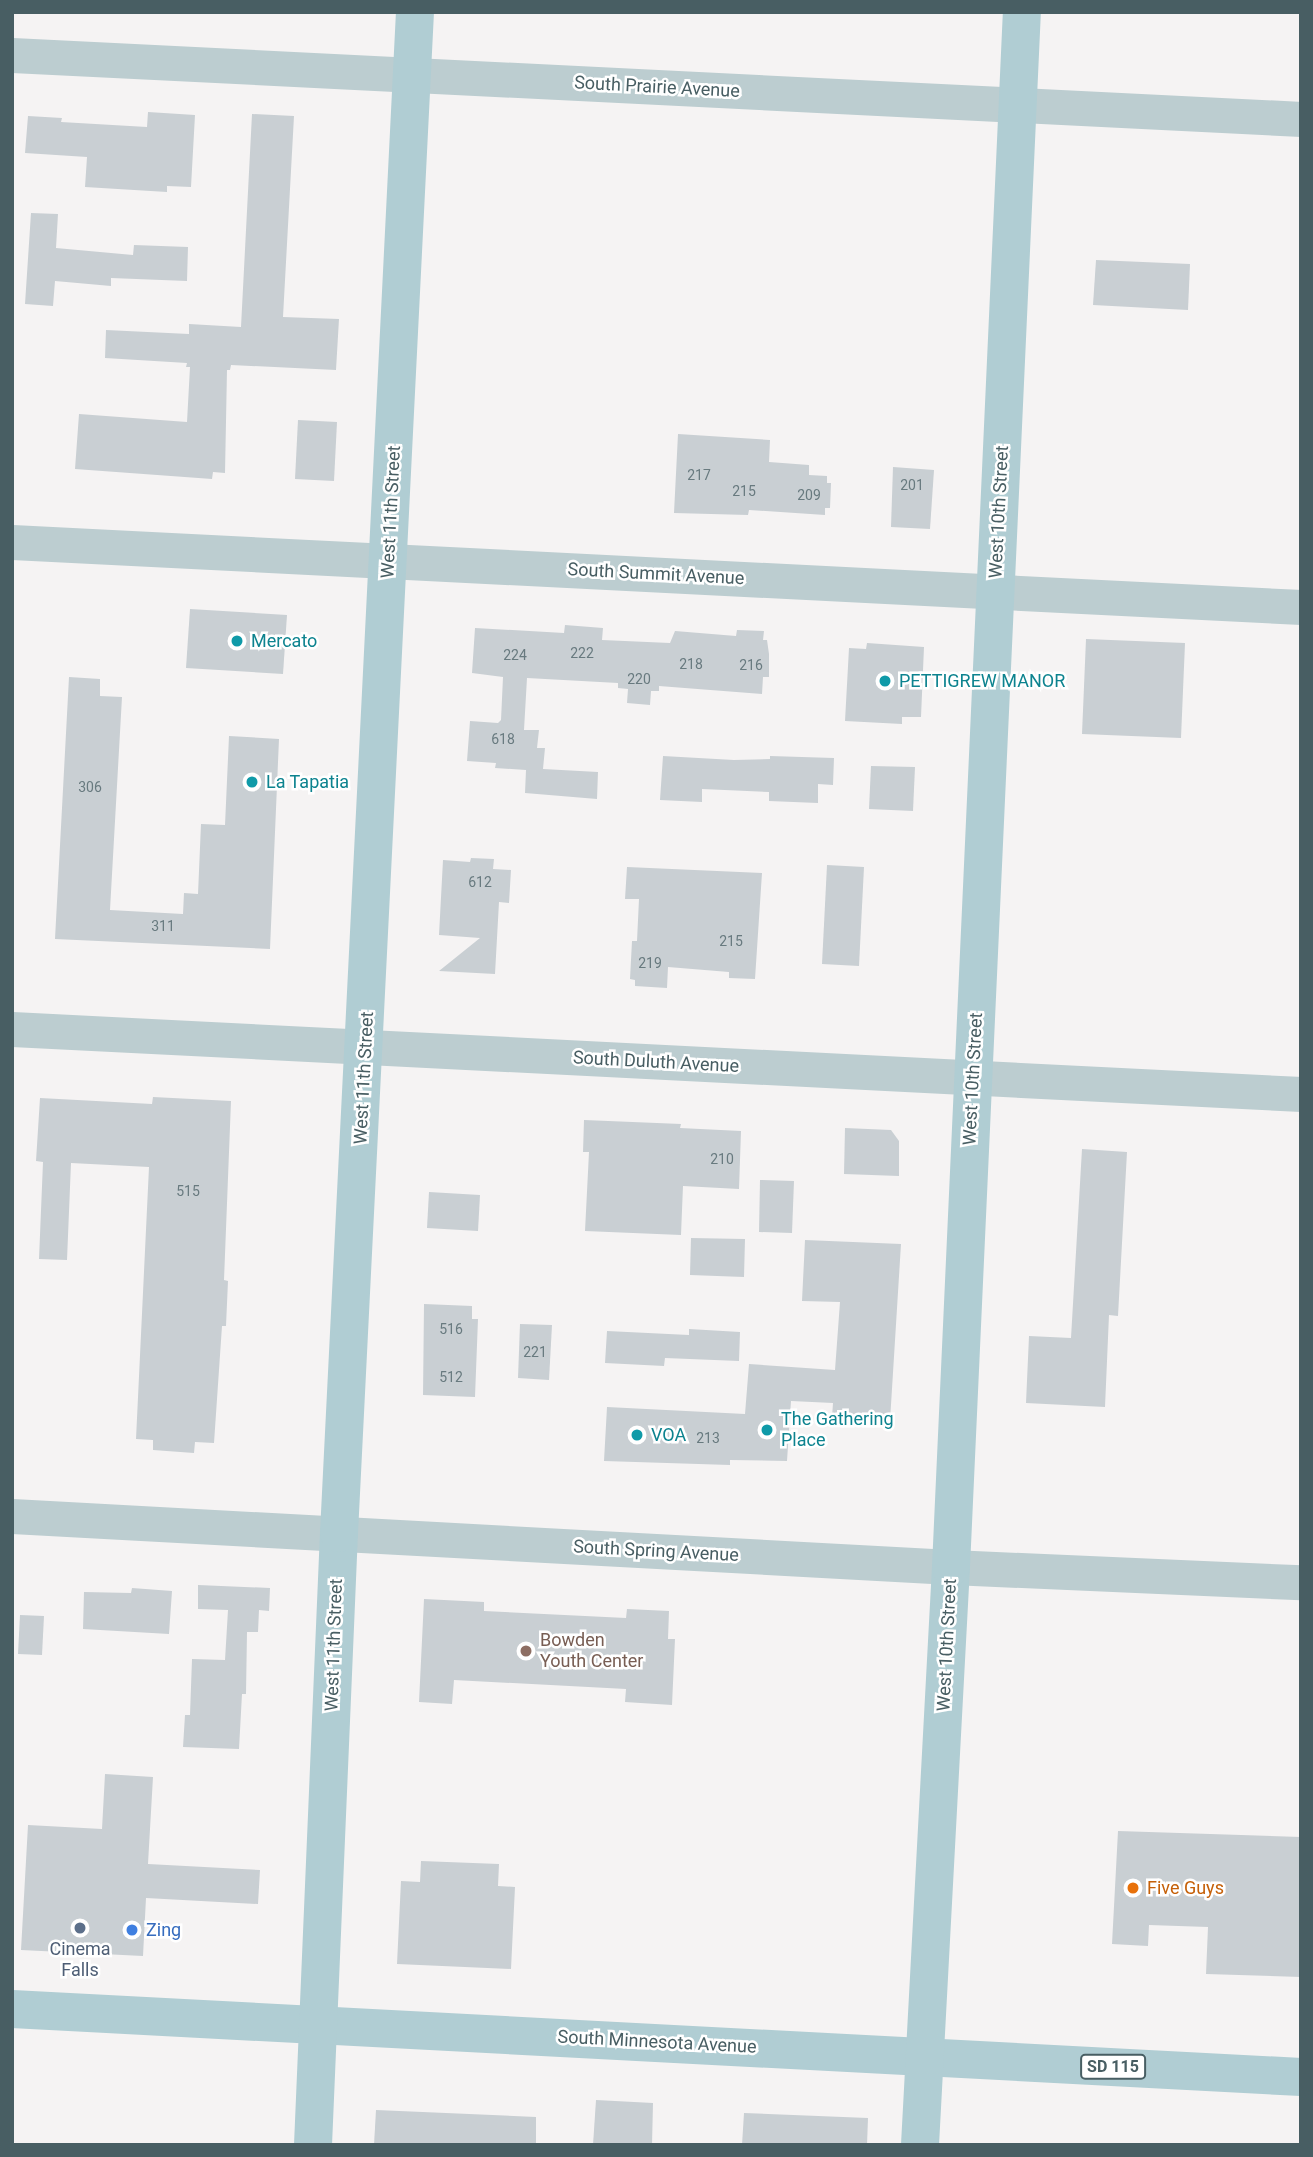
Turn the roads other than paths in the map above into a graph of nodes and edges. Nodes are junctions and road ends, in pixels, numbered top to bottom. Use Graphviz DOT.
graph roads {
  1 [pos="415,12"];
  2 [pos="1022,12"];
  3 [pos="12,55"];
  4 [pos="412,74"];
  5 [pos="1018,105"];
  6 [pos="1301,119"];
  7 [pos="12,541"];
  8 [pos="389,561"];
  9 [pos="995,592"];
  10 [pos="1301,607"];
  11 [pos="12,1029"];
  12 [pos="365,1047"];
  13 [pos="972,1078"];
  14 [pos="1301,1094"];
  15 [pos="12,1516"];
  16 [pos="339,1534"];
  17 [pos="951,1567"];
  18 [pos="1301,1582"];
  19 [pos="12,2009"];
  20 [pos="319,2025"];
  21 [pos="925,2057"];
  22 [pos="1301,2077"];
  23 [pos="313,2145"];
  24 [pos="920,2145"];
  1 -- 4 [label="main road, West 11th Street"];
  2 -- 5 [label="main road, West 10th Street"];
  3 -- 4 [label="street, South Prairie Avenue"];
  4 -- 5 [label="street, South Prairie Avenue"];
  4 -- 8 [label="main road, West 11th Street"];
  5 -- 6 [label="street, South Prairie Avenue"];
  5 -- 9 [label="main road, West 10th Street"];
  7 -- 8 [label="street, South Summit Avenue"];
  8 -- 9 [label="street, South Summit Avenue"];
  8 -- 12 [label="main road, West 11th Street"];
  9 -- 10 [label="street, South Summit Avenue"];
  9 -- 13 [label="main road, West 10th Street"];
  11 -- 12 [label="street, South Duluth Avenue"];
  12 -- 13 [label="street, South Duluth Avenue"];
  12 -- 16 [label="main road, West 11th Street"];
  13 -- 14 [label="street, South Duluth Avenue"];
  13 -- 17 [label="main road, West 10th Street"];
  15 -- 16 [label="street, South Spring Avenue"];
  16 -- 17 [label="street, South Spring Avenue"];
  16 -- 20 [label="main road, West 11th Street"];
  17 -- 18 [label="street, South Spring Avenue"];
  17 -- 21 [label="main road, West 10th Street"];
  19 -- 20 [label="main road, South Minnesota Avenue"];
  20 -- 21 [label="main road, South Minnesota Avenue"];
  20 -- 23 [label="main road, West 11th Street"];
  21 -- 22 [label="main road, South Minnesota Avenue / SD 115"];
  21 -- 24 [label="main road, West 10th Street"];
}
